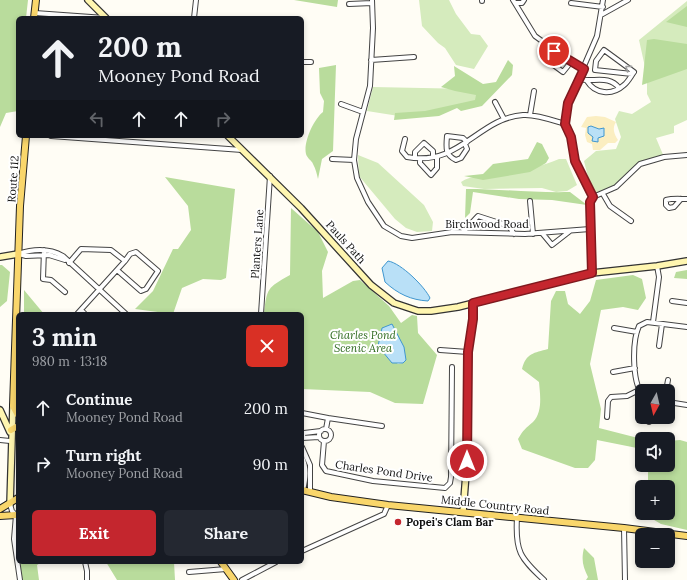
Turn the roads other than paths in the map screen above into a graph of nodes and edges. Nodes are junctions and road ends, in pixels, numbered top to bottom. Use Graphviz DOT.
graph roads {
  1 [pos="36,0"];
  2 [pos="88,0"];
  3 [pos="196,0"];
  4 [pos="524,0"];
  5 [pos="603,0"];
  6 [pos="628,0"];
  7 [pos="514,1"];
  8 [pos="372,2"];
  9 [pos="571,3"];
  10 [pos="349,4"];
  11 [pos="603,7"];
  12 [pos="35,15"];
  13 [pos="601,15"];
  14 [pos="59,16"];
  15 [pos="104,16"];
  16 [pos="194,16"];
  17 [pos="554,51"];
  18 [pos="414,57"];
  19 [pos="589,59"];
  20 [pos="371,60"];
  21 [pos="304,62"];
  22 [pos="311,62"];
  23 [pos="571,62"];
  24 [pos="596,62"];
  25 [pos="584,69"];
  26 [pos="632,74"];
  27 [pos="579,79"];
  28 [pos="587,81"];
  29 [pos="619,88"];
  30 [pos="534,91"];
  31 [pos="495,102"];
  32 [pos="341,104"];
  33 [pos="363,112"];
  34 [pos="530,115"];
  35 [pos="504,119"];
  36 [pos="565,124"];
  37 [pos="26,138"];
  38 [pos="78,138"];
  39 [pos="230,138"];
  40 [pos="404,139"];
  41 [pos="466,143"];
  42 [pos="242,150"];
  43 [pos="447,153"];
  44 [pos="686,154"];
  45 [pos="435,157"];
  46 [pos="415,158"];
  47 [pos="332,159"];
  48 [pos="420,159"];
  49 [pos="354,160"];
  50 [pos="270,176"];
  51 [pos="603,194"];
  52 [pos="593,197"];
  53 [pos="681,199"];
  54 [pos="687,199"];
  55 [pos="530,201"];
  56 [pos="631,221"];
  57 [pos="590,229"];
  58 [pos="570,231"];
  59 [pos="463,232"];
  60 [pos="542,233"];
  61 [pos="514,234"];
  62 [pos="533,234"];
  63 [pos="44,250"];
  64 [pos="18,254"];
  65 [pos="44,256"];
  66 [pos="0,257"];
  67 [pos="125,261"];
  68 [pos="687,261"];
  69 [pos="68,262"];
  70 [pos="657,266"];
  71 [pos="117,270"];
  72 [pos="592,273"];
  73 [pos="99,290"];
  74 [pos="65,292"];
  75 [pos="672,301"];
  76 [pos="473,303"];
  77 [pos="687,303"];
  78 [pos="81,310"];
  79 [pos="84,312"];
  80 [pos="124,312"];
  81 [pos="261,312"];
  82 [pos="653,322"];
  83 [pos="662,324"];
  84 [pos="687,327"];
  85 [pos="614,328"];
  86 [pos="637,332"];
  87 [pos="659,346"];
  88 [pos="440,350"];
  89 [pos="468,352"];
  90 [pos="452,367"];
  91 [pos="635,368"];
  92 [pos="613,372"];
  93 [pos="668,380"];
  94 [pos="638,384"];
  95 [pos="667,384"];
  96 [pos="635,392"];
  97 [pos="675,403"];
  98 [pos="687,405"];
  99 [pos="12,406"];
  100 [pos="0,410"];
  101 [pos="16,412"];
  102 [pos="304,413"];
  103 [pos="607,417"];
  104 [pos="328,418"];
  105 [pos="382,426"];
  106 [pos="16,428"];
  107 [pos="326,429"];
  108 [pos="320,431"];
  109 [pos="11,432"];
  110 [pos="304,433"];
  111 [pos="319,437"];
  112 [pos="304,438"];
  113 [pos="0,440"];
  114 [pos="10,441"];
  115 [pos="324,441"];
  116 [pos="304,452"];
  117 [pos="304,461"];
  118 [pos="304,486"];
  119 [pos="304,490"];
  120 [pos="310,492"];
  121 [pos="16,500"];
  122 [pos="10,504"];
  123 [pos="388,505"];
  124 [pos="0,509"];
  125 [pos="463,512"];
  126 [pos="16,514"];
  127 [pos="16,515"];
  128 [pos="0,516"];
  129 [pos="517,518"];
  130 [pos="16,523"];
  131 [pos="624,528"];
  132 [pos="687,536"];
  133 [pos="304,550"];
  134 [pos="16,553"];
  135 [pos="18,564"];
  136 [pos="86,564"];
  137 [pos="222,564"];
  138 [pos="272,564"];
  139 [pos="226,569"];
  140 [pos="189,572"];
  141 [pos="20,580"];
  142 [pos="87,580"];
  143 [pos="234,580"];
  144 [pos="242,580"];
  145 [pos="544,580"];
  146 [pos="625,580"];
  1 -- 12 [label="main road"];
  2 -- 15 [label="street"];
  3 -- 16 [label="street"];
  4 -- 7 [label="street"];
  5 -- 11 [label="street"];
  6 -- 13 [label="street"];
  7 -- 17 [label="street"];
  8 -- 10 [label="street"];
  8 -- 20 [label="street, Birchwood Road"];
  9 -- 11 [label="street"];
  11 -- 13 [label="street"];
  12 -- 14 [label="street"];
  13 -- 19 [label="street"];
  17 -- 23 [label="street"];
  17 -- 23 [label="street"];
  18 -- 20 [label="street"];
  19 -- 24 [label="street"];
  19 -- 25 [label="street"];
  20 -- 33 [label="street, Birchwood Road"];
  21 -- 22 [label="street"];
  23 -- 25 [label="street"];
  24 -- 26 [label="street"];
  26 -- 24 [label="street, one-way"];
  25 -- 27 [label="street"];
  26 -- 29 [label="street"];
  27 -- 28 [label="street"];
  27 -- 36 [label="street"];
  28 -- 29 [label="street"];
  28 -- 29 [label="street"];
  30 -- 34 [label="street"];
  31 -- 35 [label="street"];
  32 -- 33 [label="street"];
  33 -- 49 [label="street, Birchwood Road"];
  34 -- 35 [label="street"];
  34 -- 36 [label="street"];
  35 -- 41 [label="street"];
  36 -- 52 [label="street"];
  37 -- 64 [label="main road, Route 112"];
  38 -- 42 [label="street"];
  39 -- 42 [label="street, Pauls Path"];
  40 -- 46 [label="street"];
  41 -- 43 [label="street"];
  41 -- 43 [label="street"];
  41 -- 43 [label="street"];
  42 -- 50 [label="street, Pauls Path"];
  43 -- 45 [label="street"];
  44 -- 51 [label="street"];
  45 -- 46 [label="street"];
  45 -- 48 [label="street"];
  45 -- 48 [label="street"];
  46 -- 48 [label="street"];
  47 -- 49 [label="street"];
  49 -- 59 [label="street, Birchwood Road"];
  50 -- 76 [label="street, Pauls Path"];
  50 -- 81 [label="street, Planters Lane"];
  51 -- 52 [label="street"];
  51 -- 56 [label="street"];
  52 -- 57 [label="street"];
  53 -- 54 [label="street"];
  55 -- 62 [label="street"];
  57 -- 58 [label="street, Birchwood Road"];
  57 -- 72 [label="street"];
  58 -- 60 [label="street, Birchwood Road"];
  58 -- 60 [label="street"];
  59 -- 61 [label="street, Birchwood Road"];
  59 -- 61 [label="street"];
  60 -- 62 [label="street, Birchwood Road"];
  61 -- 62 [label="street, Birchwood Road"];
  63 -- 64 [label="street"];
  63 -- 65 [label="street"];
  63 -- 69 [label="street"];
  64 -- 65 [label="street"];
  64 -- 66 [label="street"];
  64 -- 99 [label="main road, Route 112"];
  65 -- 69 [label="street"];
  65 -- 74 [label="street"];
  67 -- 69 [label="street"];
  67 -- 71 [label="street"];
  67 -- 71 [label="street"];
  68 -- 70 [label="street, Pauls Path"];
  69 -- 73 [label="street"];
  70 -- 72 [label="street, Pauls Path"];
  70 -- 82 [label="street"];
  71 -- 73 [label="street"];
  72 -- 76 [label="street, Pauls Path"];
  73 -- 78 [label="street"];
  73 -- 80 [label="street"];
  75 -- 77 [label="street"];
  76 -- 89 [label="street"];
  78 -- 79 [label="street"];
  82 -- 83 [label="street"];
  82 -- 86 [label="street"];
  83 -- 84 [label="street"];
  83 -- 87 [label="street"];
  85 -- 86 [label="street"];
  86 -- 91 [label="street"];
  88 -- 89 [label="street"];
  89 -- 125 [label="street"];
  90 -- 115 [label="street, Charles Pond Drive"];
  91 -- 92 [label="street"];
  91 -- 94 [label="street"];
  93 -- 95 [label="street"];
  96 -- 103 [label="street"];
  97 -- 98 [label="street"];
  99 -- 101 [label="main road"];
  99 -- 109 [label="street"];
  100 -- 109 [label="street"];
  102 -- 104 [label="street"];
  104 -- 105 [label="street"];
  104 -- 107 [label="street"];
  106 -- 109 [label="main road"];
  107 -- 108 [label="street"];
  107 -- 115 [label="street, Charles Pond Drive"];
  108 -- 110 [label="street"];
  108 -- 111 [label="street"];
  109 -- 114 [label="street"];
  111 -- 112 [label="street"];
  111 -- 115 [label="street"];
  113 -- 114 [label="street"];
  114 -- 122 [label="street"];
  116 -- 120 [label="street"];
  117 -- 118 [label="street"];
  119 -- 120 [label="main road, Middle Country Road"];
  120 -- 123 [label="main road, Middle Country Road"];
  121 -- 122 [label="main road"];
  122 -- 124 [label="main road"];
  122 -- 126 [label="street"];
  123 -- 125 [label="main road, Middle Country Road"];
  123 -- 133 [label="street"];
  125 -- 129 [label="main road, Middle Country Road"];
  127 -- 128 [label="main road"];
  129 -- 131 [label="main road, Middle Country Road"];
  129 -- 145 [label="street"];
  130 -- 134 [label="street"];
  131 -- 132 [label="main road, Middle Country Road"];
  131 -- 146 [label="street"];
  135 -- 141 [label="street"];
  136 -- 142 [label="street"];
  137 -- 139 [label="main road"];
  138 -- 144 [label="street"];
  139 -- 140 [label="street"];
  139 -- 143 [label="main road"];
}
